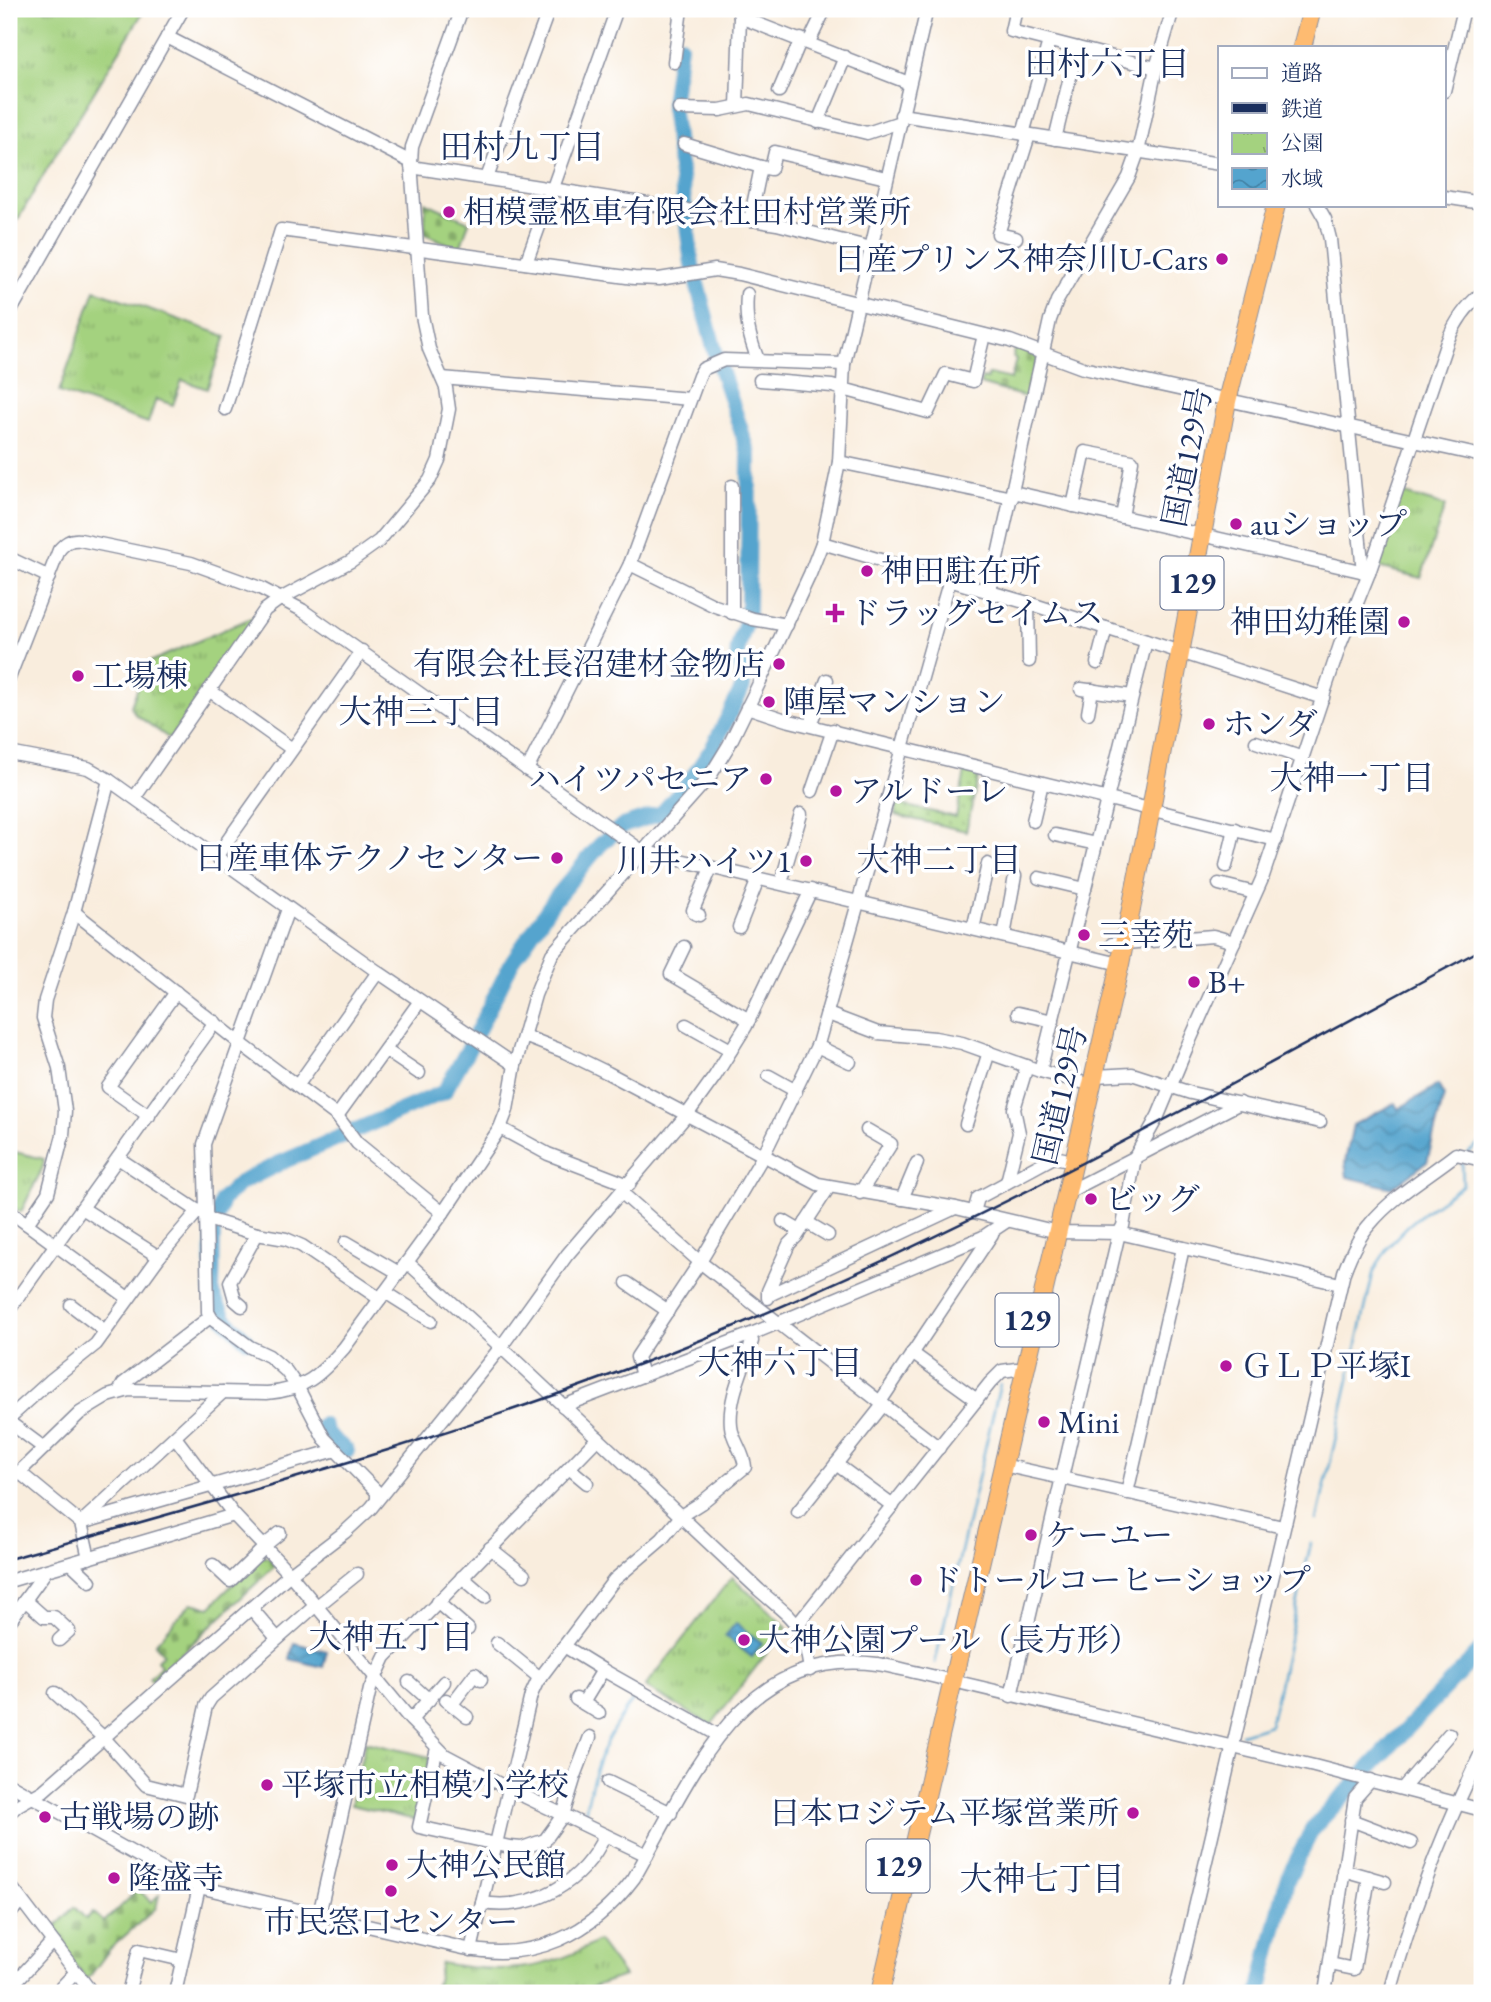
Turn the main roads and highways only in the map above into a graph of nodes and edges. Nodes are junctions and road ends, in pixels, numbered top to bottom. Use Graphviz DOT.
graph roads {
  1 [pos="1312,9"];
  2 [pos="1323,9"];
  3 [pos="1302,46"];
  4 [pos="1314,46"];
  5 [pos="1263,206"];
  6 [pos="1276,206"];
  7 [pos="1222,400"];
  8 [pos="1088,1079"];
  9 [pos="1053,1231"];
  10 [pos="947,1680"];
  11 [pos="869,1993"];
  12 [pos="880,1993"];
  1 -- 3 [label="highway"];
  2 -- 4 [label="highway"];
  5 -- 7 [label="highway, 国道129号 / 129"];
  6 -- 7 [label="highway, 国道129号 / 129"];
  7 -- 8 [label="highway, 国道129号 / 129"];
  8 -- 9 [label="highway, 国道129号 / 129"];
  8 -- 9 [label="highway, 国道129号 / 129"];
  9 -- 10 [label="highway, 国道129号 / 129"];
  9 -- 10 [label="highway, 国道129号 / 129"];
  10 -- 11 [label="highway, 国道129号 / 129"];
  10 -- 12 [label="highway, 国道129号 / 129"];
}
